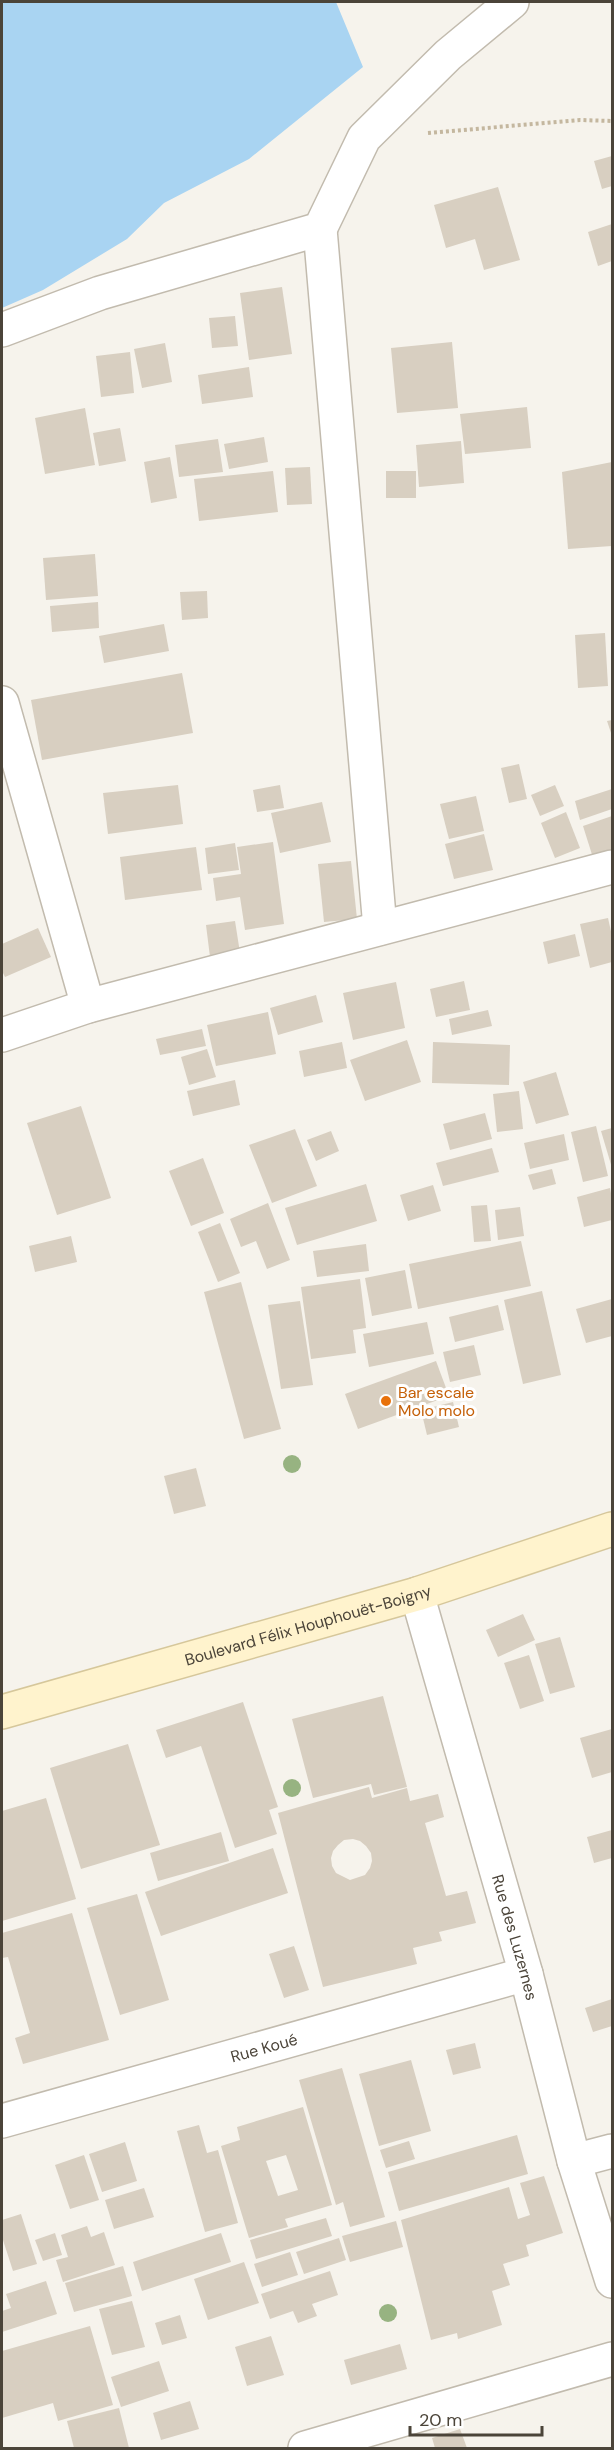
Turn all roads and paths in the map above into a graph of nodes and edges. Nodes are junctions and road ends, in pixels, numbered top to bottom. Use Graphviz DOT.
graph roads {
  1 [pos="512,2"];
  2 [pos="612,121"];
  3 [pos="426,133"];
  4 [pos="320,229"];
  5 [pos="2,330"];
  6 [pos="2,704"];
  7 [pos="612,867"];
  8 [pos="380,928"];
  9 [pos="88,1006"];
  10 [pos="2,1035"];
  11 [pos="612,1529"];
  12 [pos="417,1594"];
  13 [pos="2,1712"];
  14 [pos="526,1974"];
  15 [pos="2,2121"];
  16 [pos="612,2151"];
  17 [pos="574,2161"];
  18 [pos="612,2281"];
  19 [pos="612,2359"];
  20 [pos="305,2448"];
  1 -- 4 [label="street"];
  2 -- 3 [label="path"];
  4 -- 5 [label="street"];
  4 -- 8 [label="street"];
  6 -- 9 [label="street"];
  7 -- 8 [label="street"];
  8 -- 9 [label="street"];
  9 -- 10 [label="street"];
  11 -- 12 [label="street, Boulevard Félix Houphouët-Boigny"];
  12 -- 13 [label="street, Boulevard Félix Houphouët-Boigny"];
  12 -- 14 [label="street, Rue des Luzernes"];
  14 -- 15 [label="street, Rue Koué"];
  14 -- 17 [label="street, Rue des Luzernes"];
  16 -- 17 [label="street"];
  17 -- 18 [label="street, Rue des Luzernes"];
  19 -- 20 [label="street"];
}
